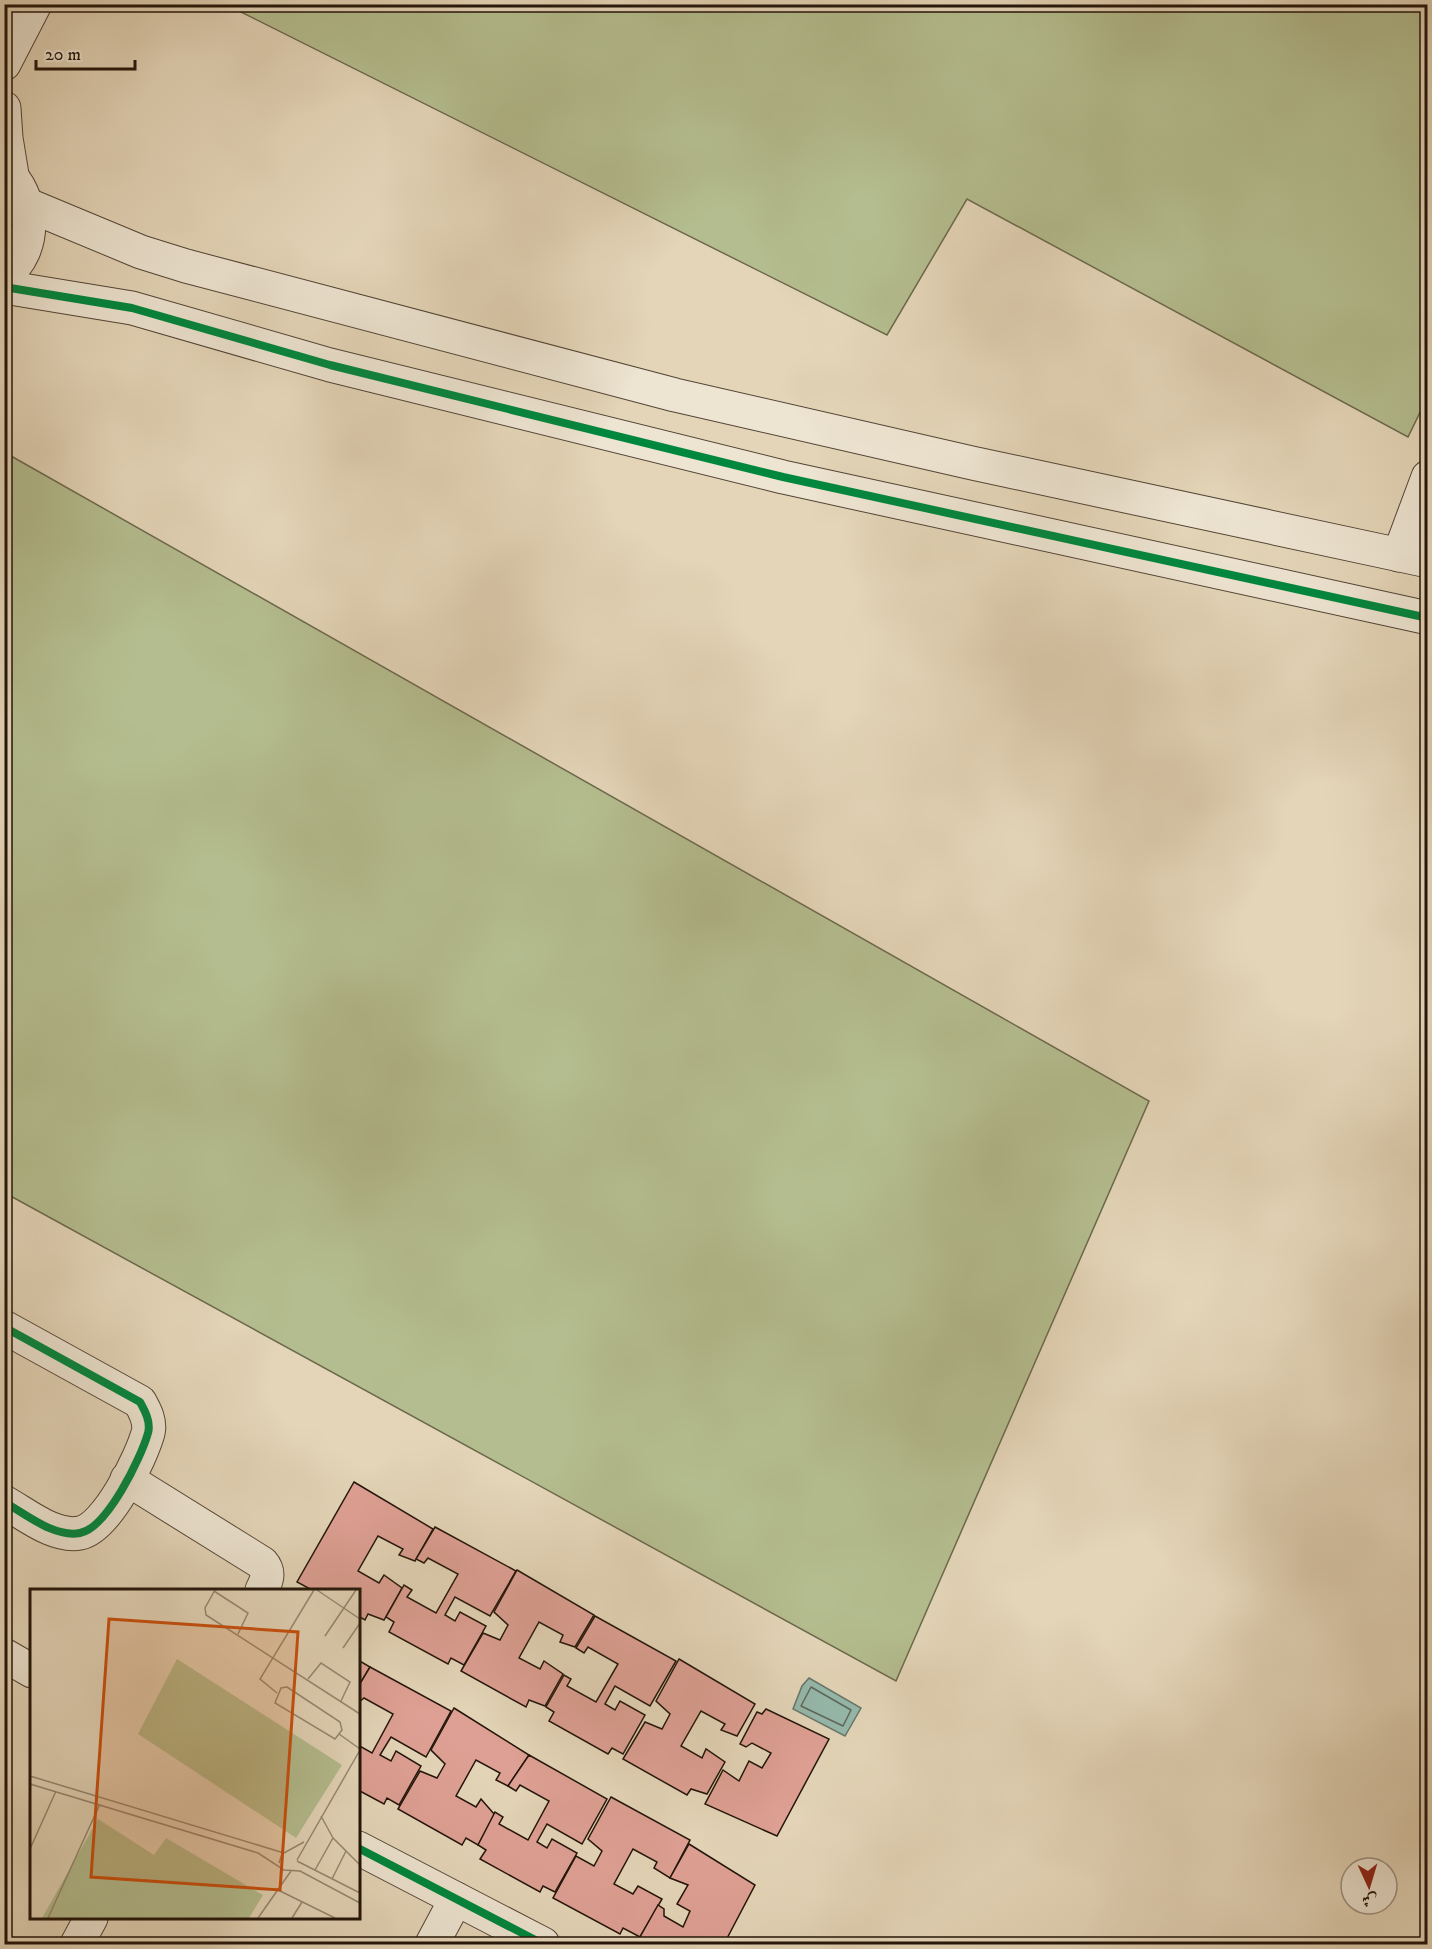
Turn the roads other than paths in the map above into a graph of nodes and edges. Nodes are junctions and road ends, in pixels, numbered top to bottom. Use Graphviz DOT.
graph roads {
  1 [pos="27,7"];
  2 [pos="6,63"];
  3 [pos="4,97"];
  4 [pos="4,108"];
  5 [pos="8,172"];
  6 [pos="28,205"];
  7 [pos="4,276"];
  8 [pos="4,287"];
  9 [pos="1428,477"];
  10 [pos="1413,558"];
  11 [pos="1428,618"];
  12 [pos="4,1328"];
  13 [pos="127,1479"];
  14 [pos="4,1502"];
  15 [pos="262,1589"];
  16 [pos="4,1655"];
  17 [pos="30,1670"];
  18 [pos="360,1849"];
  19 [pos="456,1899"];
  20 [pos="90,1919"];
  21 [pos="77,1944"];
  22 [pos="432,1944"];
  23 [pos="543,1944"];
  1 -- 2 [label="street"];
  2 -- 3 [label="street"];
  4 -- 5 [label="street"];
  5 -- 6 [label="street"];
  6 -- 7 [label="street"];
  6 -- 10 [label="street"];
  8 -- 11 [label="street"];
  9 -- 10 [label="street"];
  12 -- 13 [label="street"];
  13 -- 14 [label="street"];
  13 -- 15 [label="street"];
  16 -- 17 [label="street"];
  18 -- 19 [label="street"];
  19 -- 22 [label="street"];
  19 -- 23 [label="street"];
  20 -- 21 [label="street"];
}
